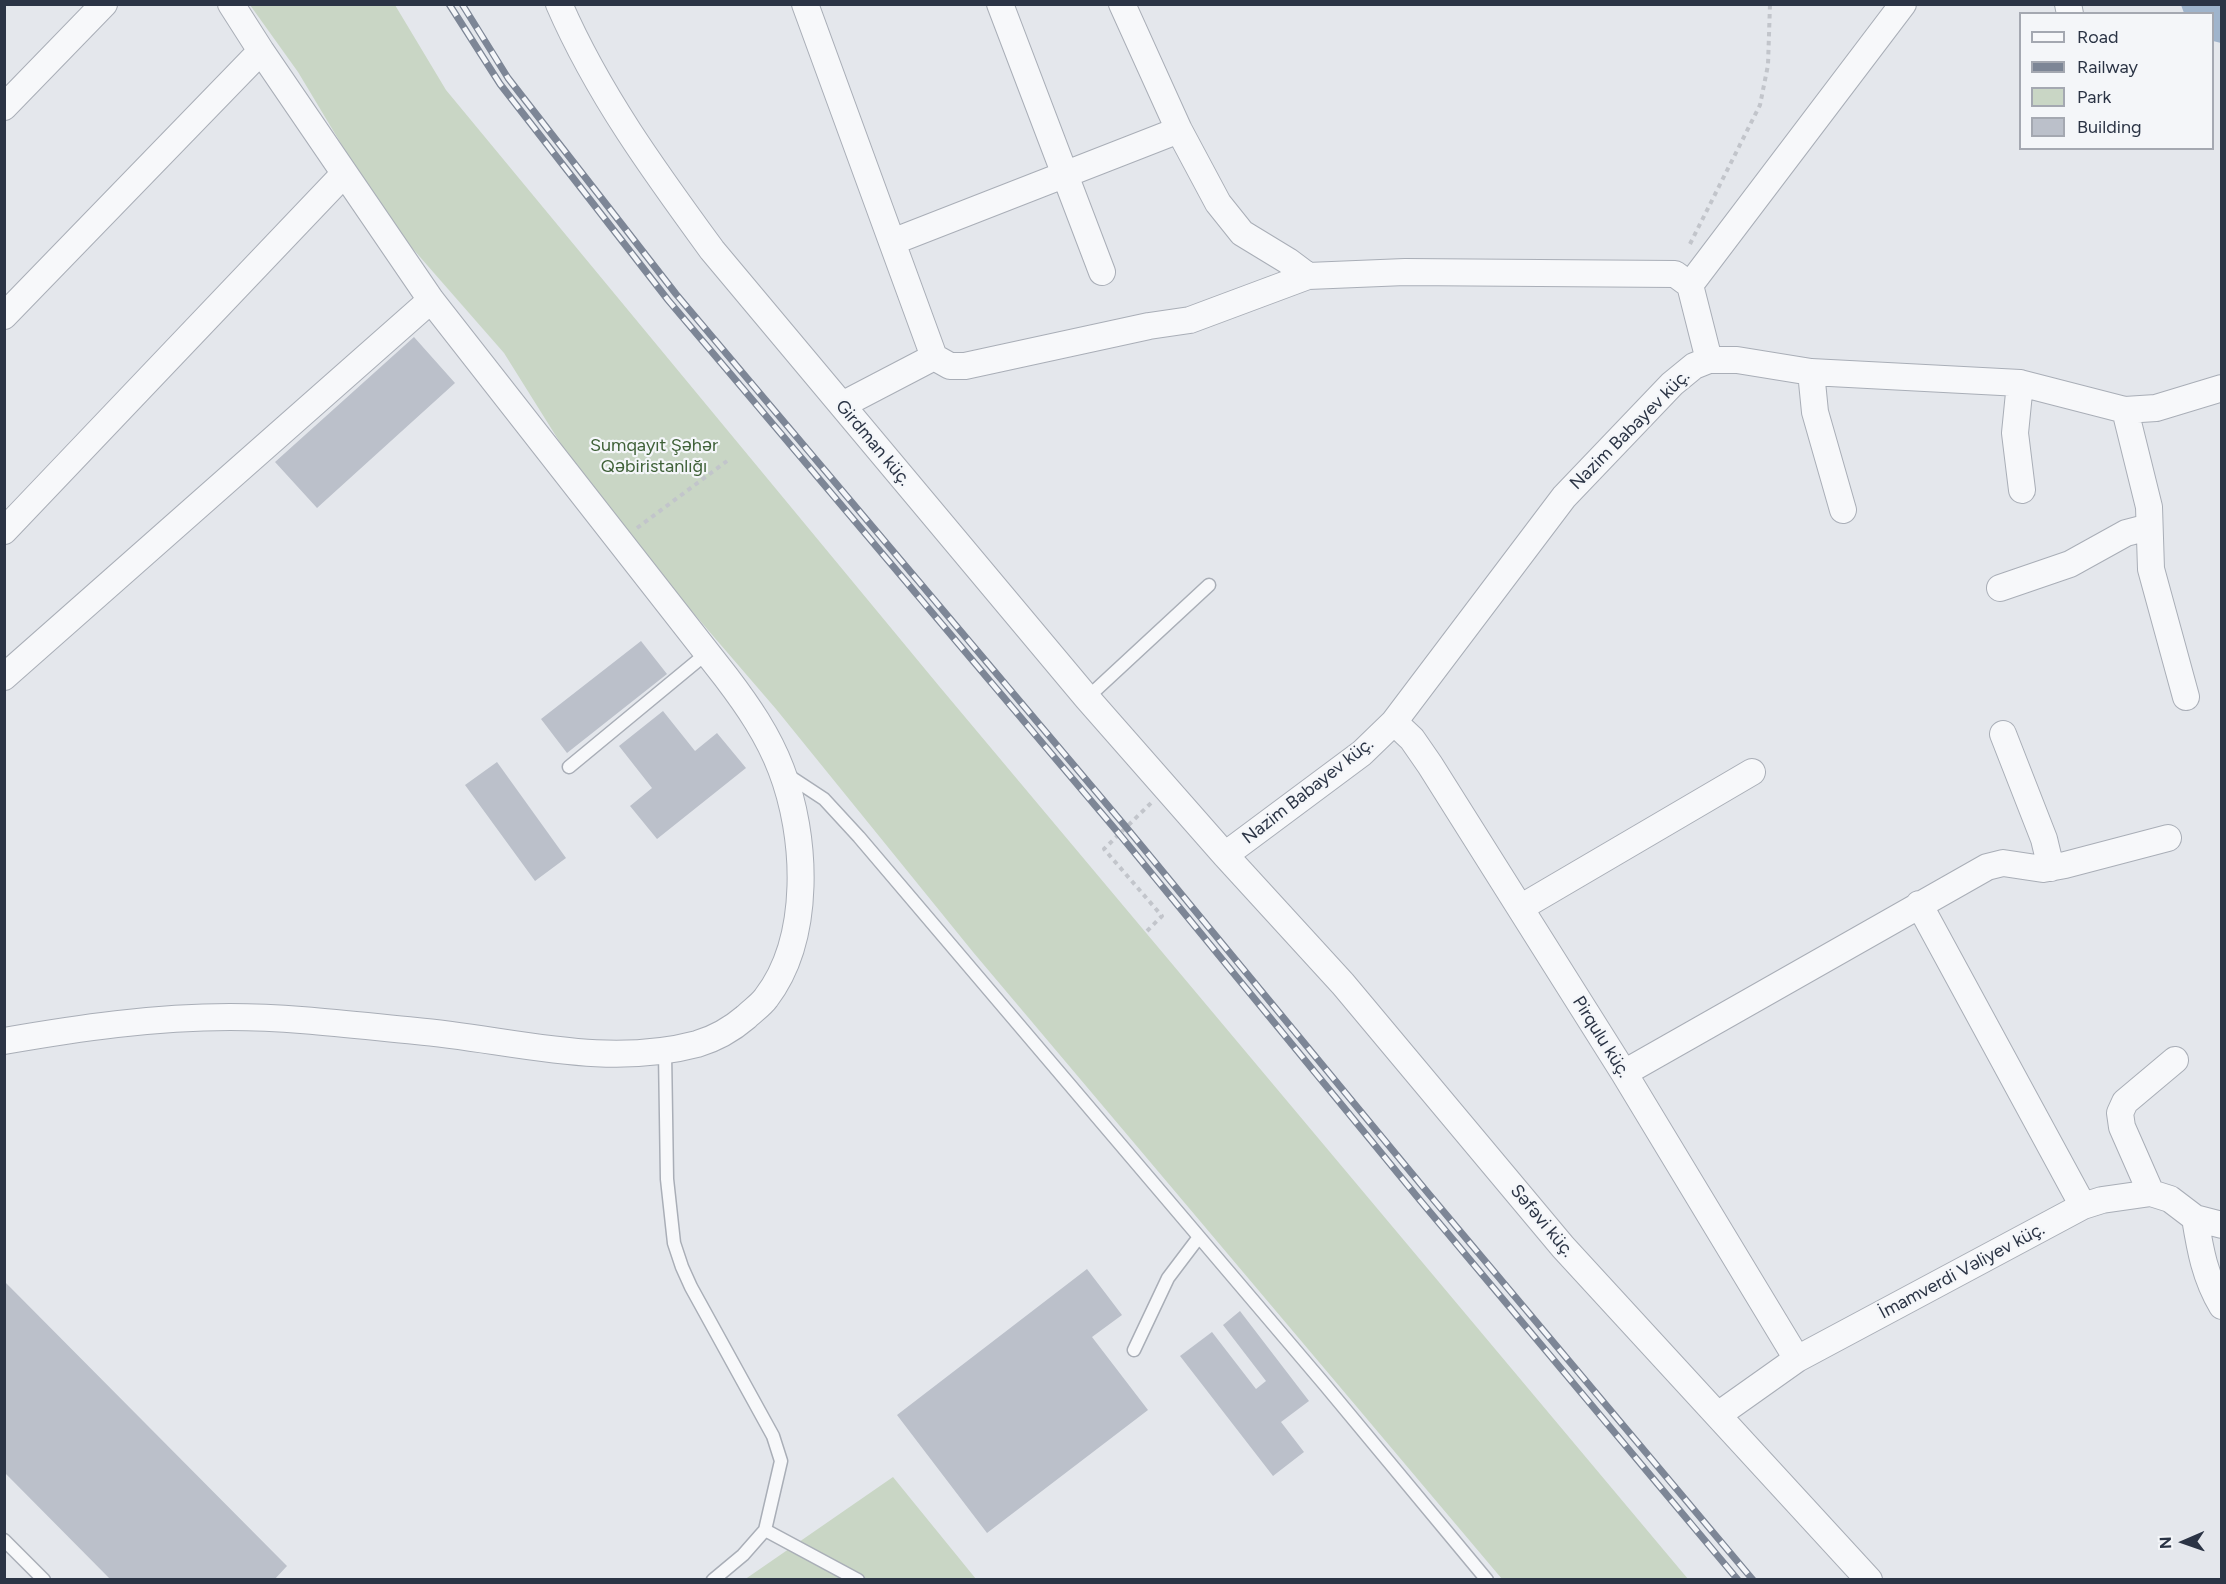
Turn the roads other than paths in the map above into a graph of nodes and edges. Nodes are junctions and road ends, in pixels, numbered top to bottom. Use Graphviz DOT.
graph roads {
  1 [pos="104,4"];
  2 [pos="231,4"];
  3 [pos="559,4"];
  4 [pos="805,4"];
  5 [pos="1000,4"];
  6 [pos="1122,4"];
  7 [pos="1903,4"];
  8 [pos="261,51"];
  9 [pos="4,107"];
  10 [pos="1179,130"];
  11 [pos="344,174"];
  12 [pos="1065,175"];
  13 [pos="892,242"];
  14 [pos="1102,272"];
  15 [pos="1308,276"];
  16 [pos="1682,280"];
  17 [pos="431,300"];
  18 [pos="4,316"];
  19 [pos="934,357"];
  20 [pos="1709,360"];
  21 [pos="1811,372"];
  22 [pos="2020,383"];
  23 [pos="2222,388"];
  24 [pos="842,405"];
  25 [pos="2125,410"];
  26 [pos="2022,490"];
  27 [pos="1843,510"];
  28 [pos="2149,527"];
  29 [pos="4,531"];
  30 [pos="1209,585"];
  31 [pos="2000,588"];
  32 [pos="707,653"];
  33 [pos="4,677"];
  34 [pos="2186,697"];
  35 [pos="1087,698"];
  36 [pos="1394,722"];
  37 [pos="2002,734"];
  38 [pos="569,766"];
  39 [pos="782,771"];
  40 [pos="1752,772"];
  41 [pos="2168,838"];
  42 [pos="1225,855"];
  43 [pos="2051,868"];
  44 [pos="1919,904"];
  45 [pos="1520,908"];
  46 [pos="4,1041"];
  47 [pos="665,1052"];
  48 [pos="2175,1060"];
  49 [pos="1624,1073"];
  50 [pos="2151,1193"];
  51 [pos="2084,1206"];
  52 [pos="2195,1218"];
  53 [pos="2222,1225"];
  54 [pos="1199,1237"];
  55 [pos="2222,1306"];
  56 [pos="1134,1350"];
  57 [pos="1797,1359"];
  58 [pos="1718,1415"];
  59 [pos="765,1530"];
  60 [pos="4,1540"];
  61 [pos="44,1580"];
  62 [pos="713,1580"];
  63 [pos="858,1580"];
  64 [pos="1487,1580"];
  65 [pos="1869,1580"];
  1 -- 9 [label="street"];
  2 -- 8 [label="street"];
  3 -- 24 [label="street, Girdman küç."];
  4 -- 13 [label="street"];
  5 -- 12 [label="street"];
  6 -- 10 [label="street"];
  7 -- 16 [label="street"];
  8 -- 11 [label="street"];
  8 -- 18 [label="street"];
  10 -- 12 [label="street"];
  10 -- 15 [label="street"];
  11 -- 17 [label="street"];
  11 -- 29 [label="street"];
  12 -- 13 [label="street"];
  12 -- 14 [label="street"];
  13 -- 19 [label="street"];
  15 -- 16 [label="street"];
  15 -- 19 [label="street"];
  16 -- 20 [label="street"];
  17 -- 32 [label="street"];
  17 -- 33 [label="street"];
  19 -- 24 [label="street"];
  20 -- 21 [label="street, Nazim Babayev küç."];
  20 -- 36 [label="street, Nazim Babayev küç."];
  21 -- 22 [label="street, Nazim Babayev küç."];
  21 -- 27 [label="street"];
  22 -- 25 [label="street, Nazim Babayev küç."];
  22 -- 26 [label="street"];
  23 -- 25 [label="street, Nazim Babayev küç."];
  24 -- 35 [label="street, Girdman küç."];
  25 -- 28 [label="street"];
  28 -- 31 [label="street"];
  28 -- 34 [label="street"];
  30 -- 35 [label="lane"];
  32 -- 38 [label="lane"];
  32 -- 39 [label="street"];
  35 -- 42 [label="street, Girdman küç."];
  36 -- 42 [label="street, Nazim Babayev küç."];
  36 -- 45 [label="street, Pirqulu küç."];
  37 -- 43 [label="street"];
  39 -- 47 [label="street"];
  39 -- 54 [label="lane"];
  40 -- 45 [label="street"];
  41 -- 43 [label="street"];
  42 -- 58 [label="street, Səfəvi küç."];
  43 -- 44 [label="street"];
  44 -- 49 [label="street"];
  44 -- 51 [label="street"];
  45 -- 49 [label="street, Pirqulu küç."];
  46 -- 47 [label="street"];
  47 -- 59 [label="lane"];
  48 -- 50 [label="street"];
  49 -- 57 [label="street, Pirqulu küç."];
  50 -- 51 [label="street, İmamverdi Vəliyev küç."];
  50 -- 52 [label="street"];
  51 -- 57 [label="street, İmamverdi Vəliyev küç."];
  52 -- 53 [label="street"];
  52 -- 55 [label="street"];
  54 -- 56 [label="lane"];
  54 -- 64 [label="lane"];
  57 -- 58 [label="street, İmamverdi Vəliyev küç."];
  58 -- 65 [label="street, Səfəvi küç."];
  59 -- 62 [label="lane"];
  59 -- 63 [label="lane"];
  60 -- 61 [label="lane"];
}
